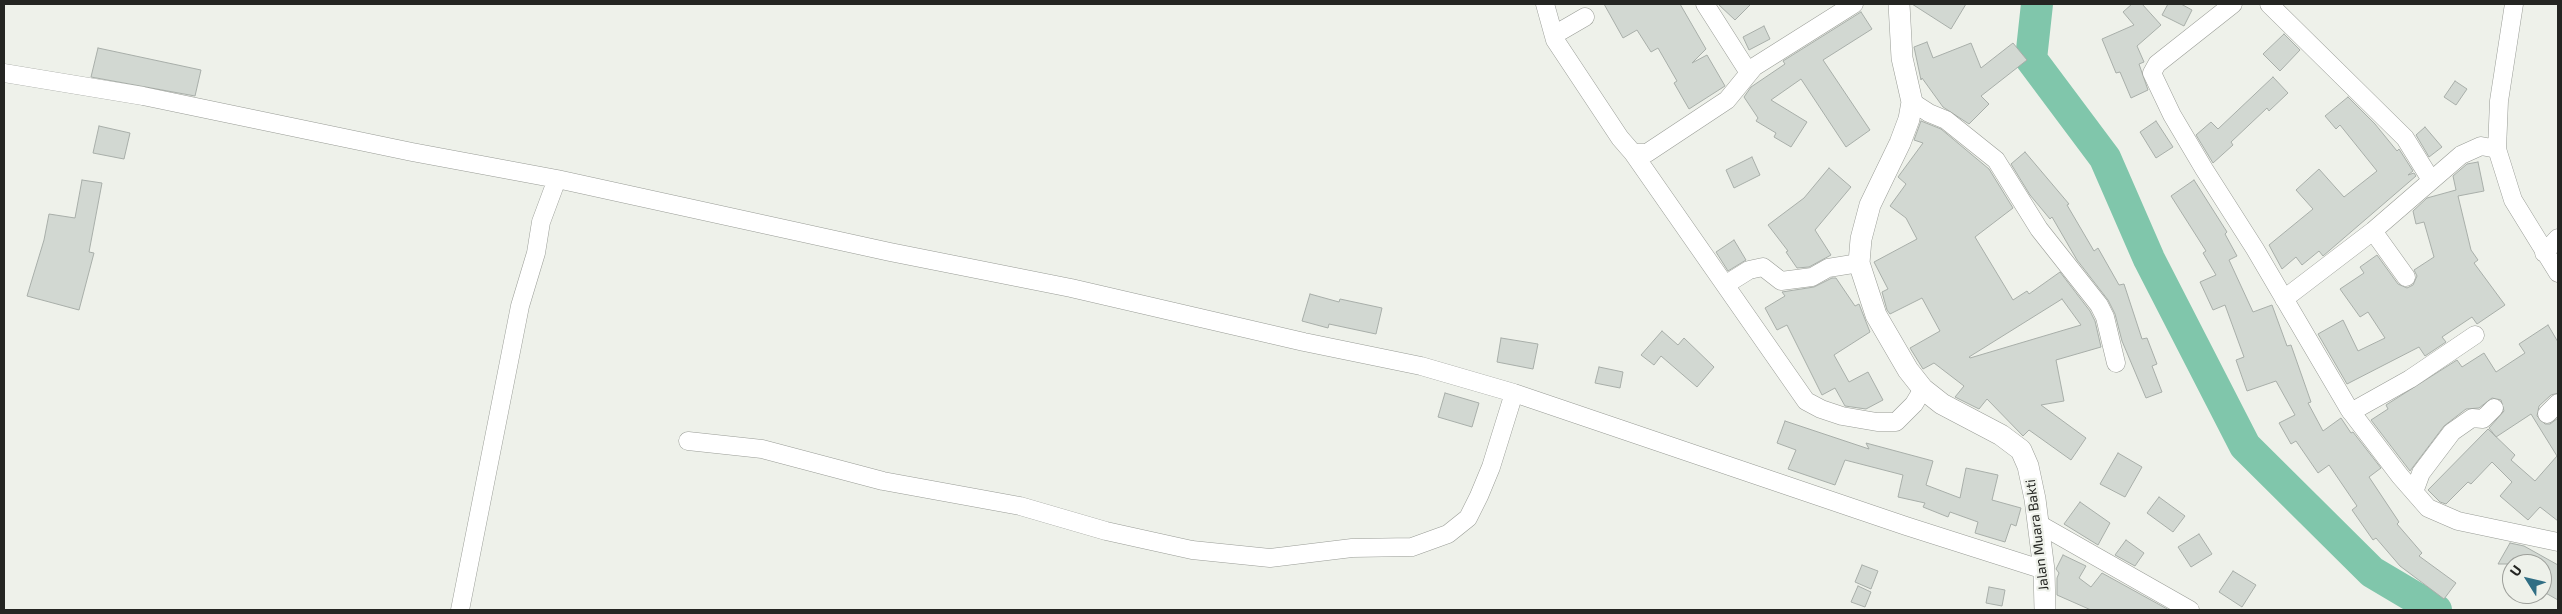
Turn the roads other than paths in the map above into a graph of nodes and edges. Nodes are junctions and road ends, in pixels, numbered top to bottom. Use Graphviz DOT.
graph roads {
  1 [pos="1546,4"];
  2 [pos="1705,4"];
  3 [pos="1854,4"];
  4 [pos="1899,4"];
  5 [pos="2233,4"];
  6 [pos="2269,4"];
  7 [pos="2514,4"];
  8 [pos="1584,17"];
  9 [pos="1554,35"];
  10 [pos="1749,73"];
  11 [pos="4,74"];
  12 [pos="1912,102"];
  13 [pos="2497,149"];
  14 [pos="1633,153"];
  15 [pos="557,179"];
  16 [pos="2431,180"];
  17 [pos="2373,231"];
  18 [pos="2550,246"];
  19 [pos="1860,262"];
  20 [pos="2558,273"];
  21 [pos="2406,277"];
  22 [pos="1725,285"];
  23 [pos="2284,299"];
  24 [pos="2475,335"];
  25 [pos="2116,364"];
  26 [pos="1923,389"];
  27 [pos="1514,393"];
  28 [pos="2494,408"];
  29 [pos="2351,412"];
  30 [pos="688,441"];
  31 [pos="2414,492"];
  32 [pos="2037,523"];
  33 [pos="2558,542"];
  34 [pos="2044,570"];
  35 [pos="460,610"];
  36 [pos="2045,610"];
  37 [pos="2190,610"];
  1 -- 9 [label="street"];
  2 -- 10 [label="street"];
  3 -- 10 [label="street"];
  4 -- 12 [label="main road, Jalan Muara Bakti"];
  5 -- 23 [label="street"];
  6 -- 16 [label="street"];
  7 -- 13 [label="street"];
  8 -- 9 [label="street"];
  9 -- 14 [label="street"];
  10 -- 14 [label="street"];
  11 -- 15 [label="street"];
  12 -- 19 [label="main road, Jalan Muara Bakti"];
  12 -- 25 [label="street"];
  13 -- 16 [label="street"];
  13 -- 18 [label="street"];
  14 -- 22 [label="street"];
  15 -- 27 [label="street"];
  15 -- 35 [label="street"];
  16 -- 17 [label="street"];
  17 -- 21 [label="street"];
  17 -- 23 [label="street"];
  18 -- 20 [label="street"];
  19 -- 22 [label="street"];
  19 -- 26 [label="main road, Jalan Muara Bakti"];
  22 -- 26 [label="street"];
  23 -- 29 [label="street"];
  24 -- 29 [label="street"];
  26 -- 32 [label="main road, Jalan Muara Bakti"];
  27 -- 30 [label="street"];
  27 -- 34 [label="street"];
  28 -- 31 [label="street"];
  29 -- 31 [label="street"];
  31 -- 33 [label="street"];
  32 -- 34 [label="main road, Jalan Muara Bakti"];
  32 -- 37 [label="street"];
  34 -- 36 [label="main road, Jalan Muara Bakti"];
}
